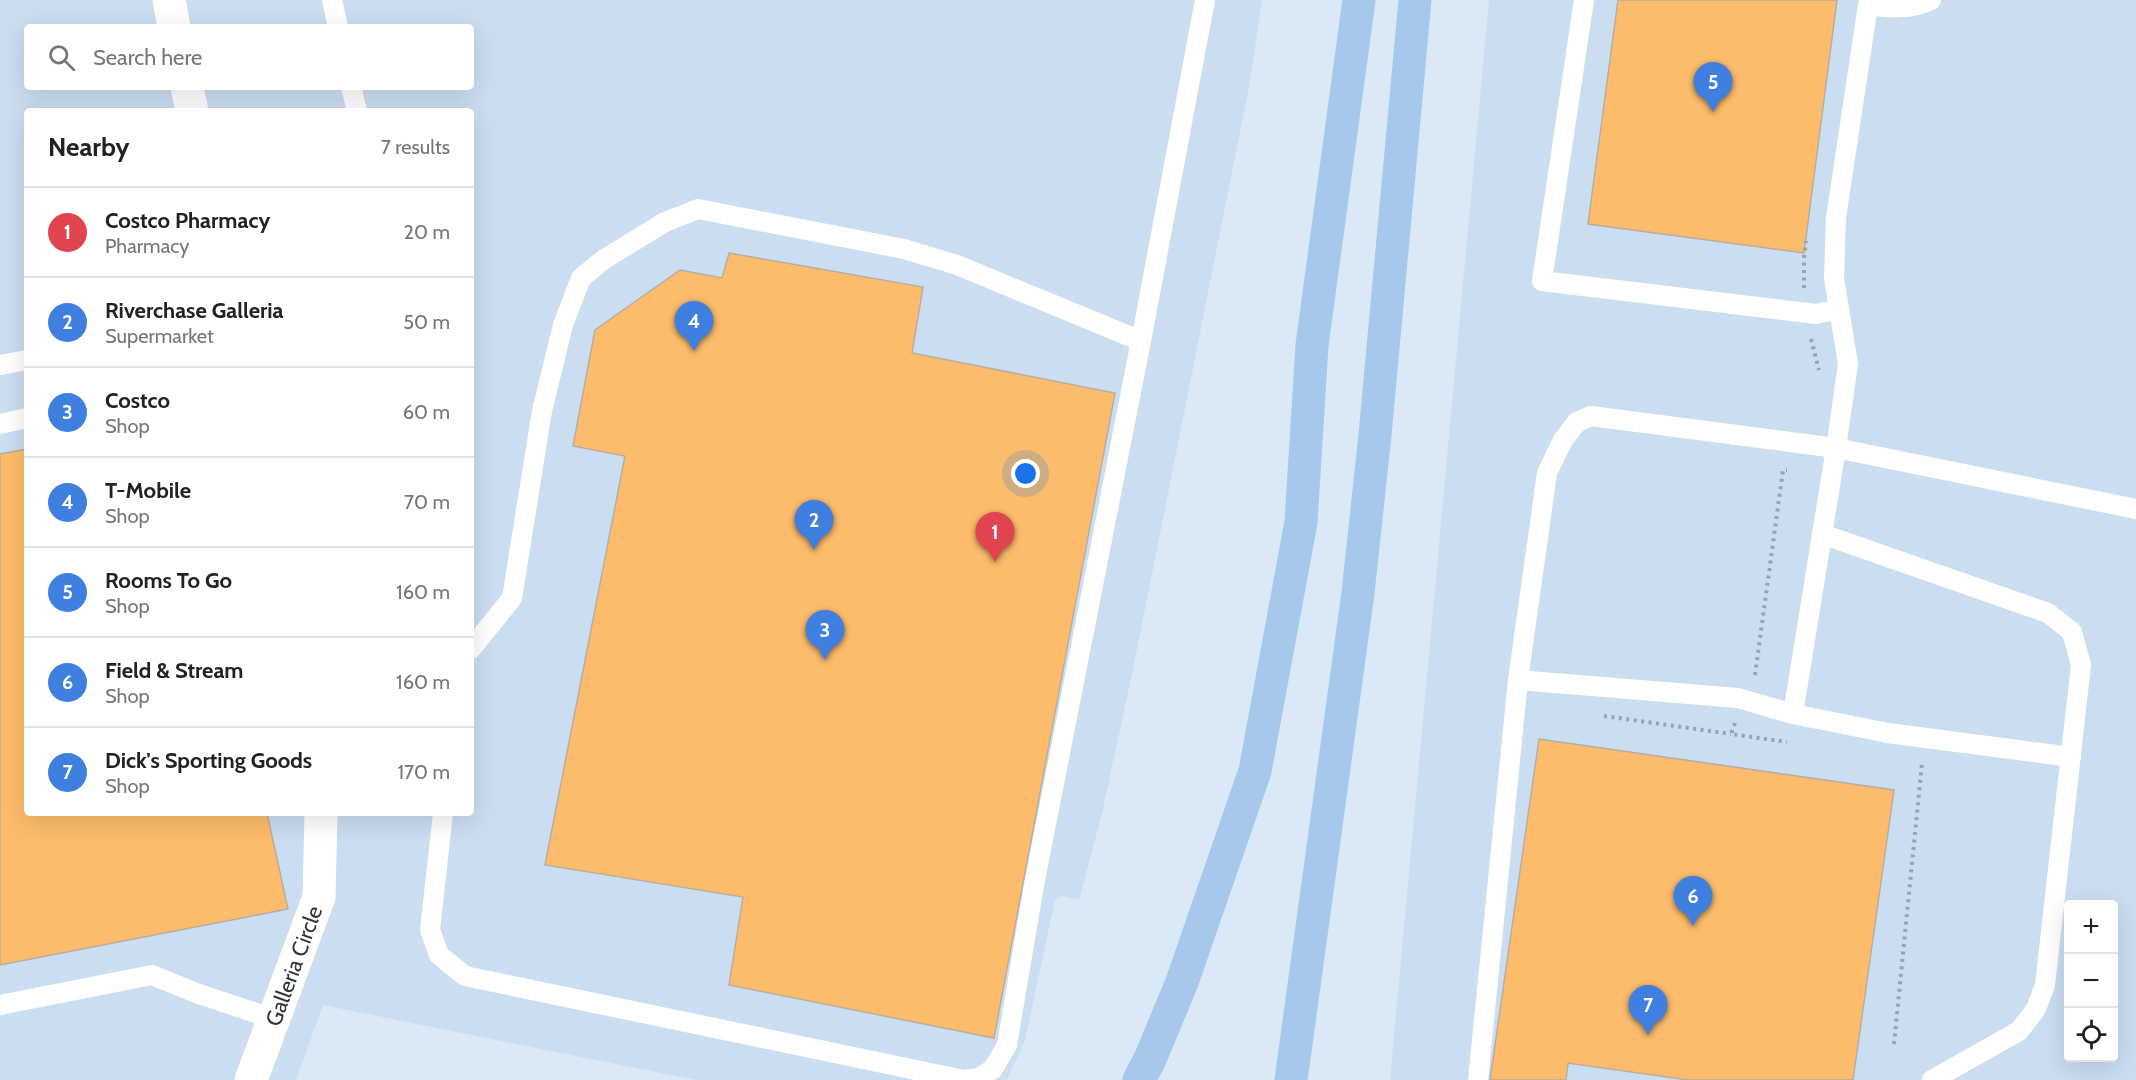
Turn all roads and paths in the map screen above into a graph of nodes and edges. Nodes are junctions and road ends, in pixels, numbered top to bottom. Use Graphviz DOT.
graph roads {
  1 [pos="169,0"];
  2 [pos="332,0"];
  3 [pos="1205,0"];
  4 [pos="1359,0"];
  5 [pos="1415,0"];
  6 [pos="1584,0"];
  7 [pos="1931,0"];
  8 [pos="1868,2"];
  9 [pos="173,24"];
  10 [pos="337,24"];
  11 [pos="188,90"];
  12 [pos="352,90"];
  13 [pos="191,108"];
  14 [pos="356,108"];
  15 [pos="1839,309"];
  16 [pos="1141,341"];
  17 [pos="24,361"];
  18 [pos="0,365"];
  19 [pos="24,419"];
  20 [pos="0,424"];
  21 [pos="1836,448"];
  22 [pos="1832,476"];
  23 [pos="2136,509"];
  24 [pos="1822,534"];
  25 [pos="474,645"];
  26 [pos="1518,680"];
  27 [pos="1744,699"];
  28 [pos="1793,714"];
  29 [pos="1595,715"];
  30 [pos="1731,734"];
  31 [pos="1798,744"];
  32 [pos="2071,757"];
  33 [pos="1922,762"];
  34 [pos="321,816"];
  35 [pos="443,816"];
  36 [pos="0,1005"];
  37 [pos="274,1019"];
  38 [pos="1894,1044"];
  39 [pos="251,1080"];
  40 [pos="1139,1080"];
  41 [pos="1291,1080"];
  42 [pos="1478,1080"];
  43 [pos="1932,1080"];
  1 -- 9 [label="street"];
  2 -- 10 [label="lane"];
  3 -- 16 [label="lane"];
  4 -- 40 [label="highway"];
  5 -- 41 [label="highway"];
  6 -- 15 [label="lane"];
  7 -- 8 [label="lane"];
  8 -- 15 [label="lane"];
  11 -- 13 [label="street"];
  12 -- 14 [label="lane"];
  15 -- 21 [label="lane"];
  16 -- 25 [label="lane"];
  16 -- 35 [label="lane"];
  17 -- 18 [label="lane"];
  19 -- 20 [label="lane"];
  21 -- 22 [label="lane"];
  21 -- 23 [label="lane"];
  21 -- 26 [label="lane"];
  22 -- 24 [label="lane"];
  22 -- 27 [label="path"];
  24 -- 28 [label="lane"];
  24 -- 32 [label="lane"];
  26 -- 27 [label="lane"];
  26 -- 42 [label="lane"];
  27 -- 28 [label="lane"];
  27 -- 30 [label="path"];
  28 -- 32 [label="lane"];
  29 -- 30 [label="path"];
  30 -- 31 [label="path"];
  32 -- 43 [label="lane"];
  33 -- 38 [label="path"];
  34 -- 37 [label="street, Galleria Circle"];
  36 -- 37 [label="lane"];
  37 -- 39 [label="street, Galleria Circle"];
}
